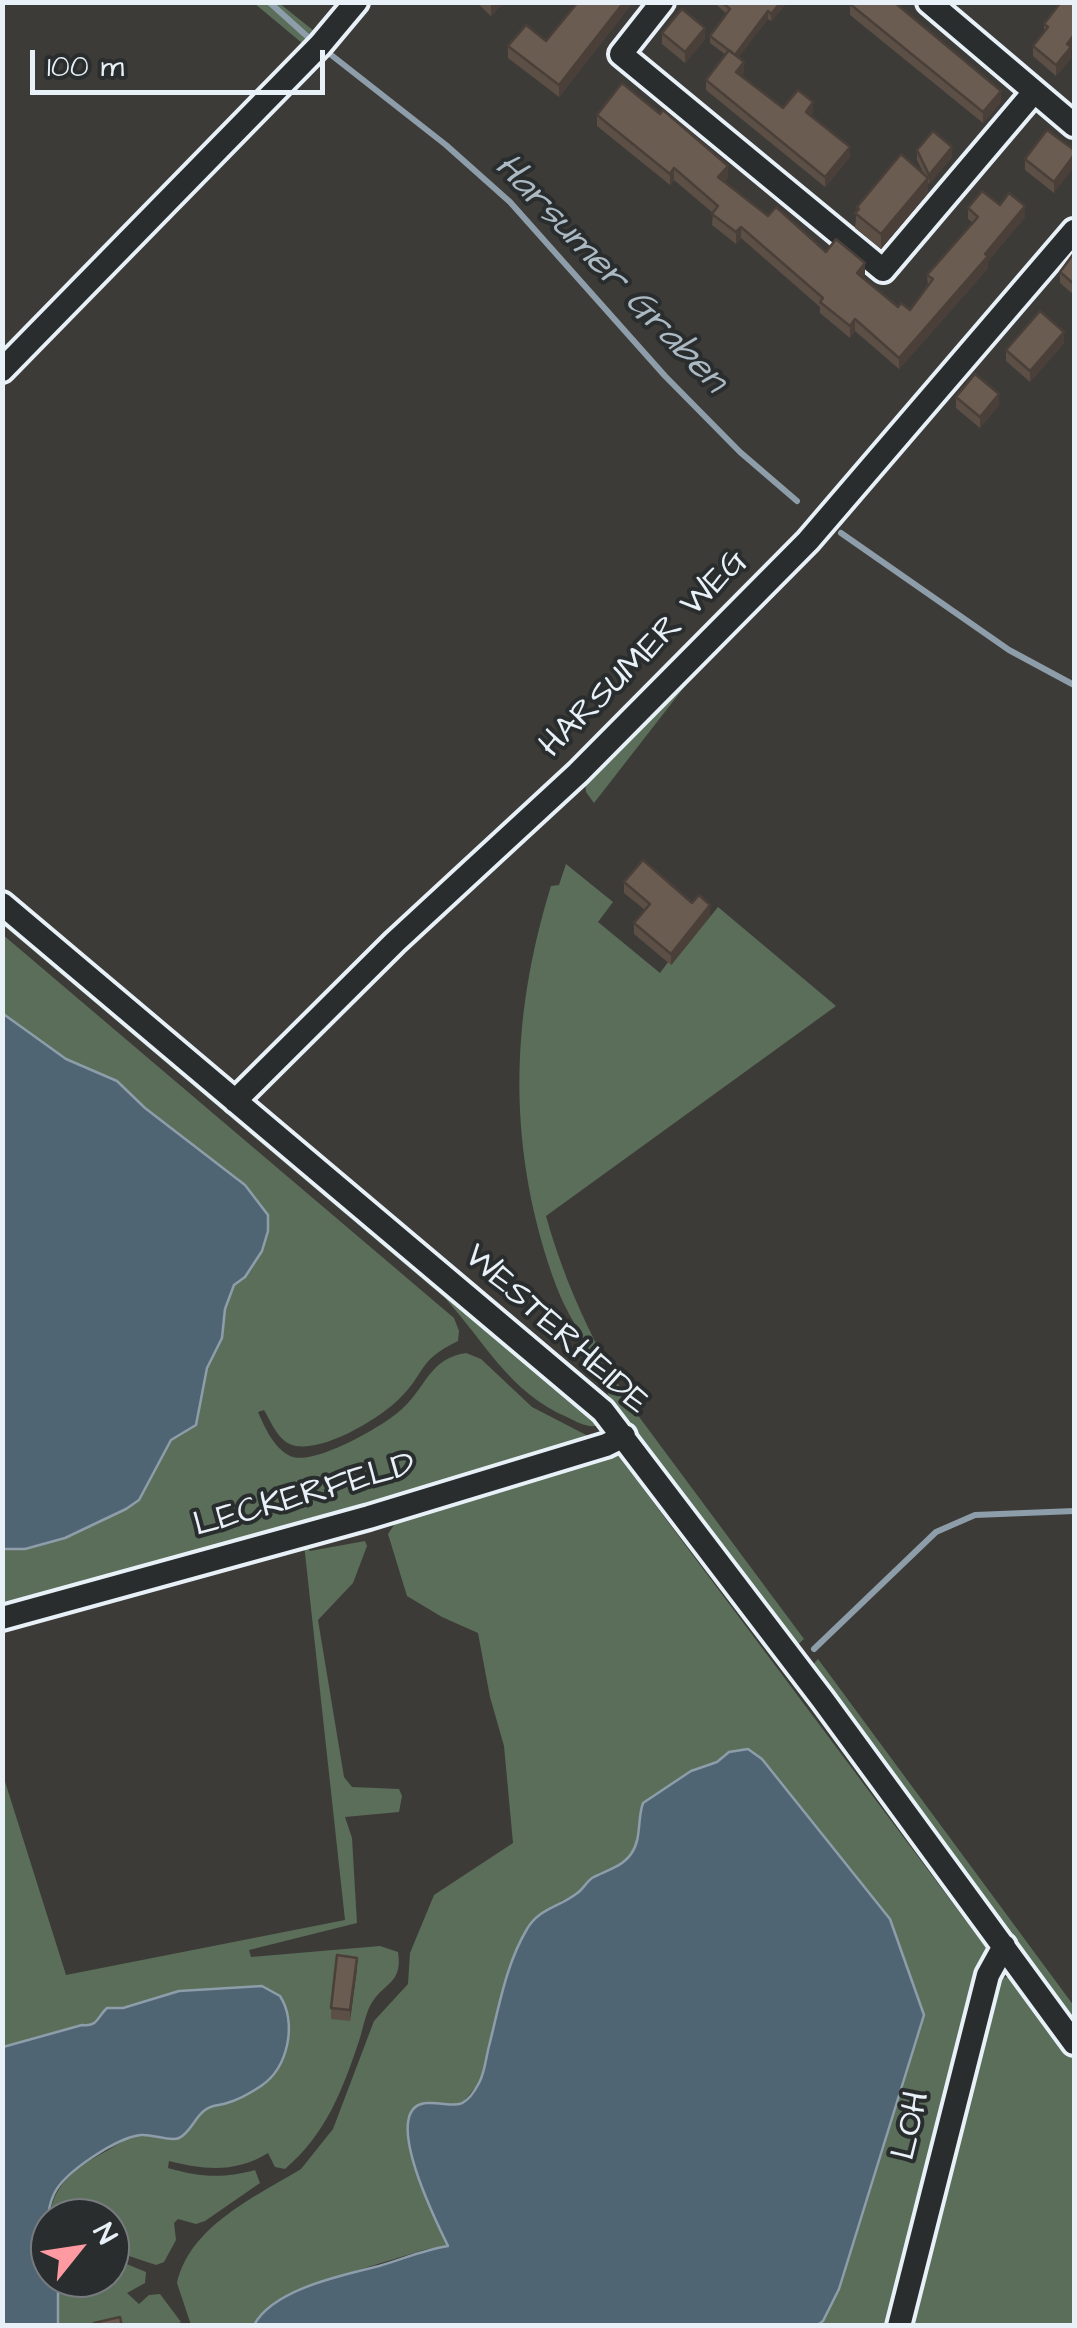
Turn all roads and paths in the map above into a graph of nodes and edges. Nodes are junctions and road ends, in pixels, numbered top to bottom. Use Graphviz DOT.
graph roads {
  1 [pos="356,2"];
  2 [pos="662,2"];
  3 [pos="929,2"];
  4 [pos="1034,92"];
  5 [pos="1074,125"];
  6 [pos="1074,231"];
  7 [pos="2,370"];
  8 [pos="2,904"];
  9 [pos="235,1101"];
  10 [pos="624,1436"];
  11 [pos="2,1618"];
  12 [pos="1004,1946"];
  13 [pos="1074,2042"];
  14 [pos="899,2326"];
  1 -- 7 [label="street"];
  2 -- 4 [label="street"];
  3 -- 4 [label="street"];
  4 -- 5 [label="street"];
  6 -- 9 [label="street, HARSUMER WEG"];
  8 -- 9 [label="street, WESTERHEIDE"];
  9 -- 10 [label="street, WESTERHEIDE"];
  10 -- 11 [label="street, LECKERFELD"];
  10 -- 12 [label="street, WESTERHEIDE"];
  12 -- 13 [label="street, WESTERHEIDE"];
  12 -- 14 [label="street, LOH"];
}
